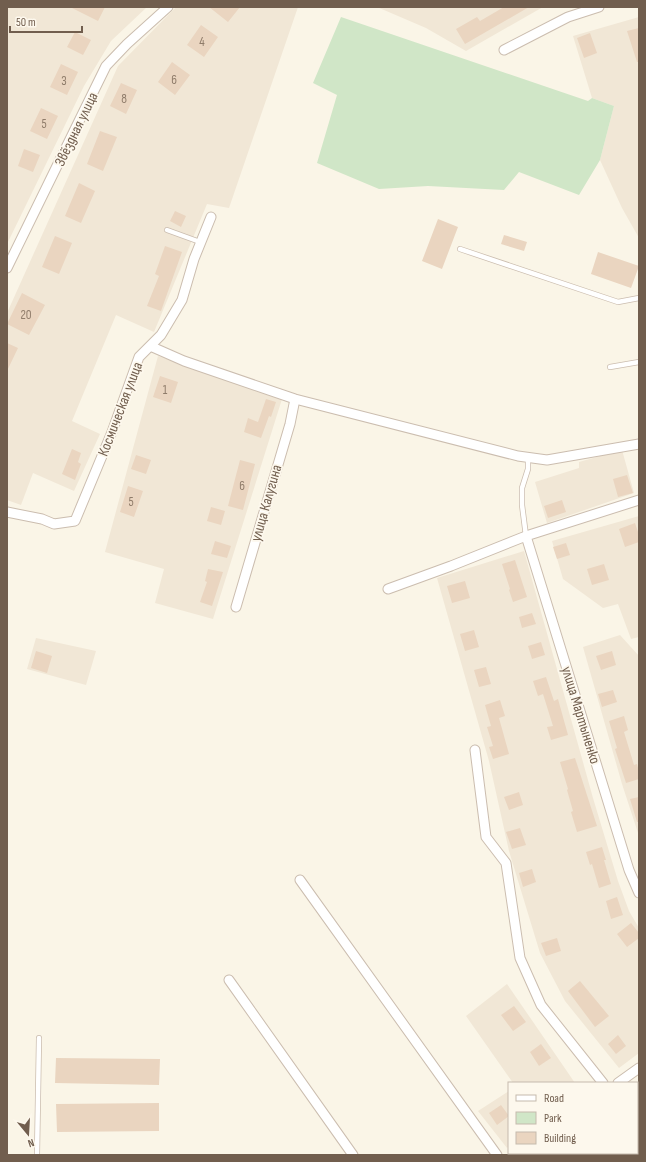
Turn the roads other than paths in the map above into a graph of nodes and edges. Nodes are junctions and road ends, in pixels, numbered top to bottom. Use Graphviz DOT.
graph roads {
  1 [pos="168,7"];
  2 [pos="599,7"];
  3 [pos="504,50"];
  4 [pos="211,217"];
  5 [pos="167,230"];
  6 [pos="200,242"];
  7 [pos="460,249"];
  8 [pos="7,268"];
  9 [pos="639,298"];
  10 [pos="150,346"];
  11 [pos="639,362"];
  12 [pos="610,367"];
  13 [pos="295,399"];
  14 [pos="639,444"];
  15 [pos="528,457"];
  16 [pos="639,500"];
  17 [pos="7,512"];
  18 [pos="526,536"];
  19 [pos="388,589"];
  20 [pos="236,607"];
  21 [pos="475,750"];
  22 [pos="300,880"];
  23 [pos="639,893"];
  24 [pos="229,980"];
  25 [pos="39,1038"];
  26 [pos="639,1068"];
  27 [pos="602,1082"];
  28 [pos="619,1082"];
  29 [pos="38,1155"];
  30 [pos="353,1155"];
  31 [pos="497,1155"];
  1 -- 8 [label="street, Звёздная улица"];
  2 -- 3 [label="street"];
  4 -- 6 [label="street, Космическая улица"];
  5 -- 6 [label="lane"];
  6 -- 10 [label="street, Космическая улица"];
  7 -- 9 [label="lane"];
  10 -- 13 [label="street"];
  10 -- 17 [label="street, Космическая улица"];
  11 -- 12 [label="lane"];
  13 -- 15 [label="street"];
  13 -- 20 [label="street, улица Калугина"];
  14 -- 15 [label="street"];
  15 -- 18 [label="lane"];
  16 -- 18 [label="street"];
  18 -- 19 [label="street"];
  18 -- 23 [label="street, улица Мартыненко"];
  21 -- 27 [label="street"];
  22 -- 31 [label="street"];
  24 -- 30 [label="street"];
  25 -- 29 [label="lane"];
  26 -- 28 [label="street"];
}
